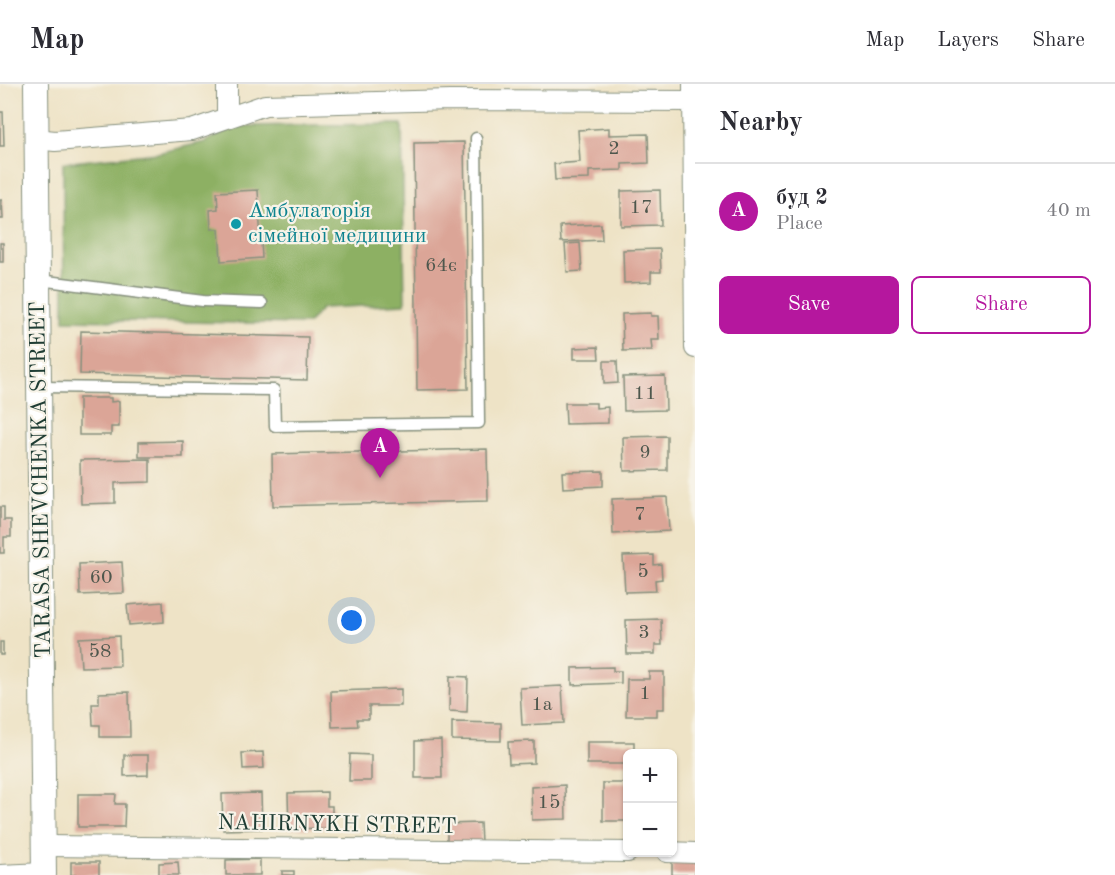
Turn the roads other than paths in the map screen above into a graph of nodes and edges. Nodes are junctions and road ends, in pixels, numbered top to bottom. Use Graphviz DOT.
graph roads {
  1 [pos="36,84"];
  2 [pos="227,84"];
  3 [pos="452,92"];
  4 [pos="693,95"];
  5 [pos="227,117"];
  6 [pos="476,138"];
  7 [pos="36,139"];
  8 [pos="39,280"];
  9 [pos="262,303"];
  10 [pos="695,348"];
  11 [pos="41,387"];
  12 [pos="45,846"];
  13 [pos="623,852"];
  14 [pos="677,852"];
  15 [pos="695,853"];
  16 [pos="44,874"];
  17 [pos="0,875"];
  1 -- 7 [label="street, TARASA SHEVCHENKA STREET"];
  2 -- 5 [label="street"];
  3 -- 4 [label="street"];
  3 -- 5 [label="street"];
  4 -- 10 [label="street"];
  5 -- 7 [label="street"];
  6 -- 11 [label="lane"];
  7 -- 8 [label="street, TARASA SHEVCHENKA STREET"];
  8 -- 9 [label="lane"];
  8 -- 11 [label="street, TARASA SHEVCHENKA STREET"];
  11 -- 12 [label="street, TARASA SHEVCHENKA STREET"];
  12 -- 13 [label="street, NAHIRNYKH STREET"];
  12 -- 16 [label="street, TARASA SHEVCHENKA STREET"];
  14 -- 15 [label="street"];
  16 -- 17 [label="street"];
}
